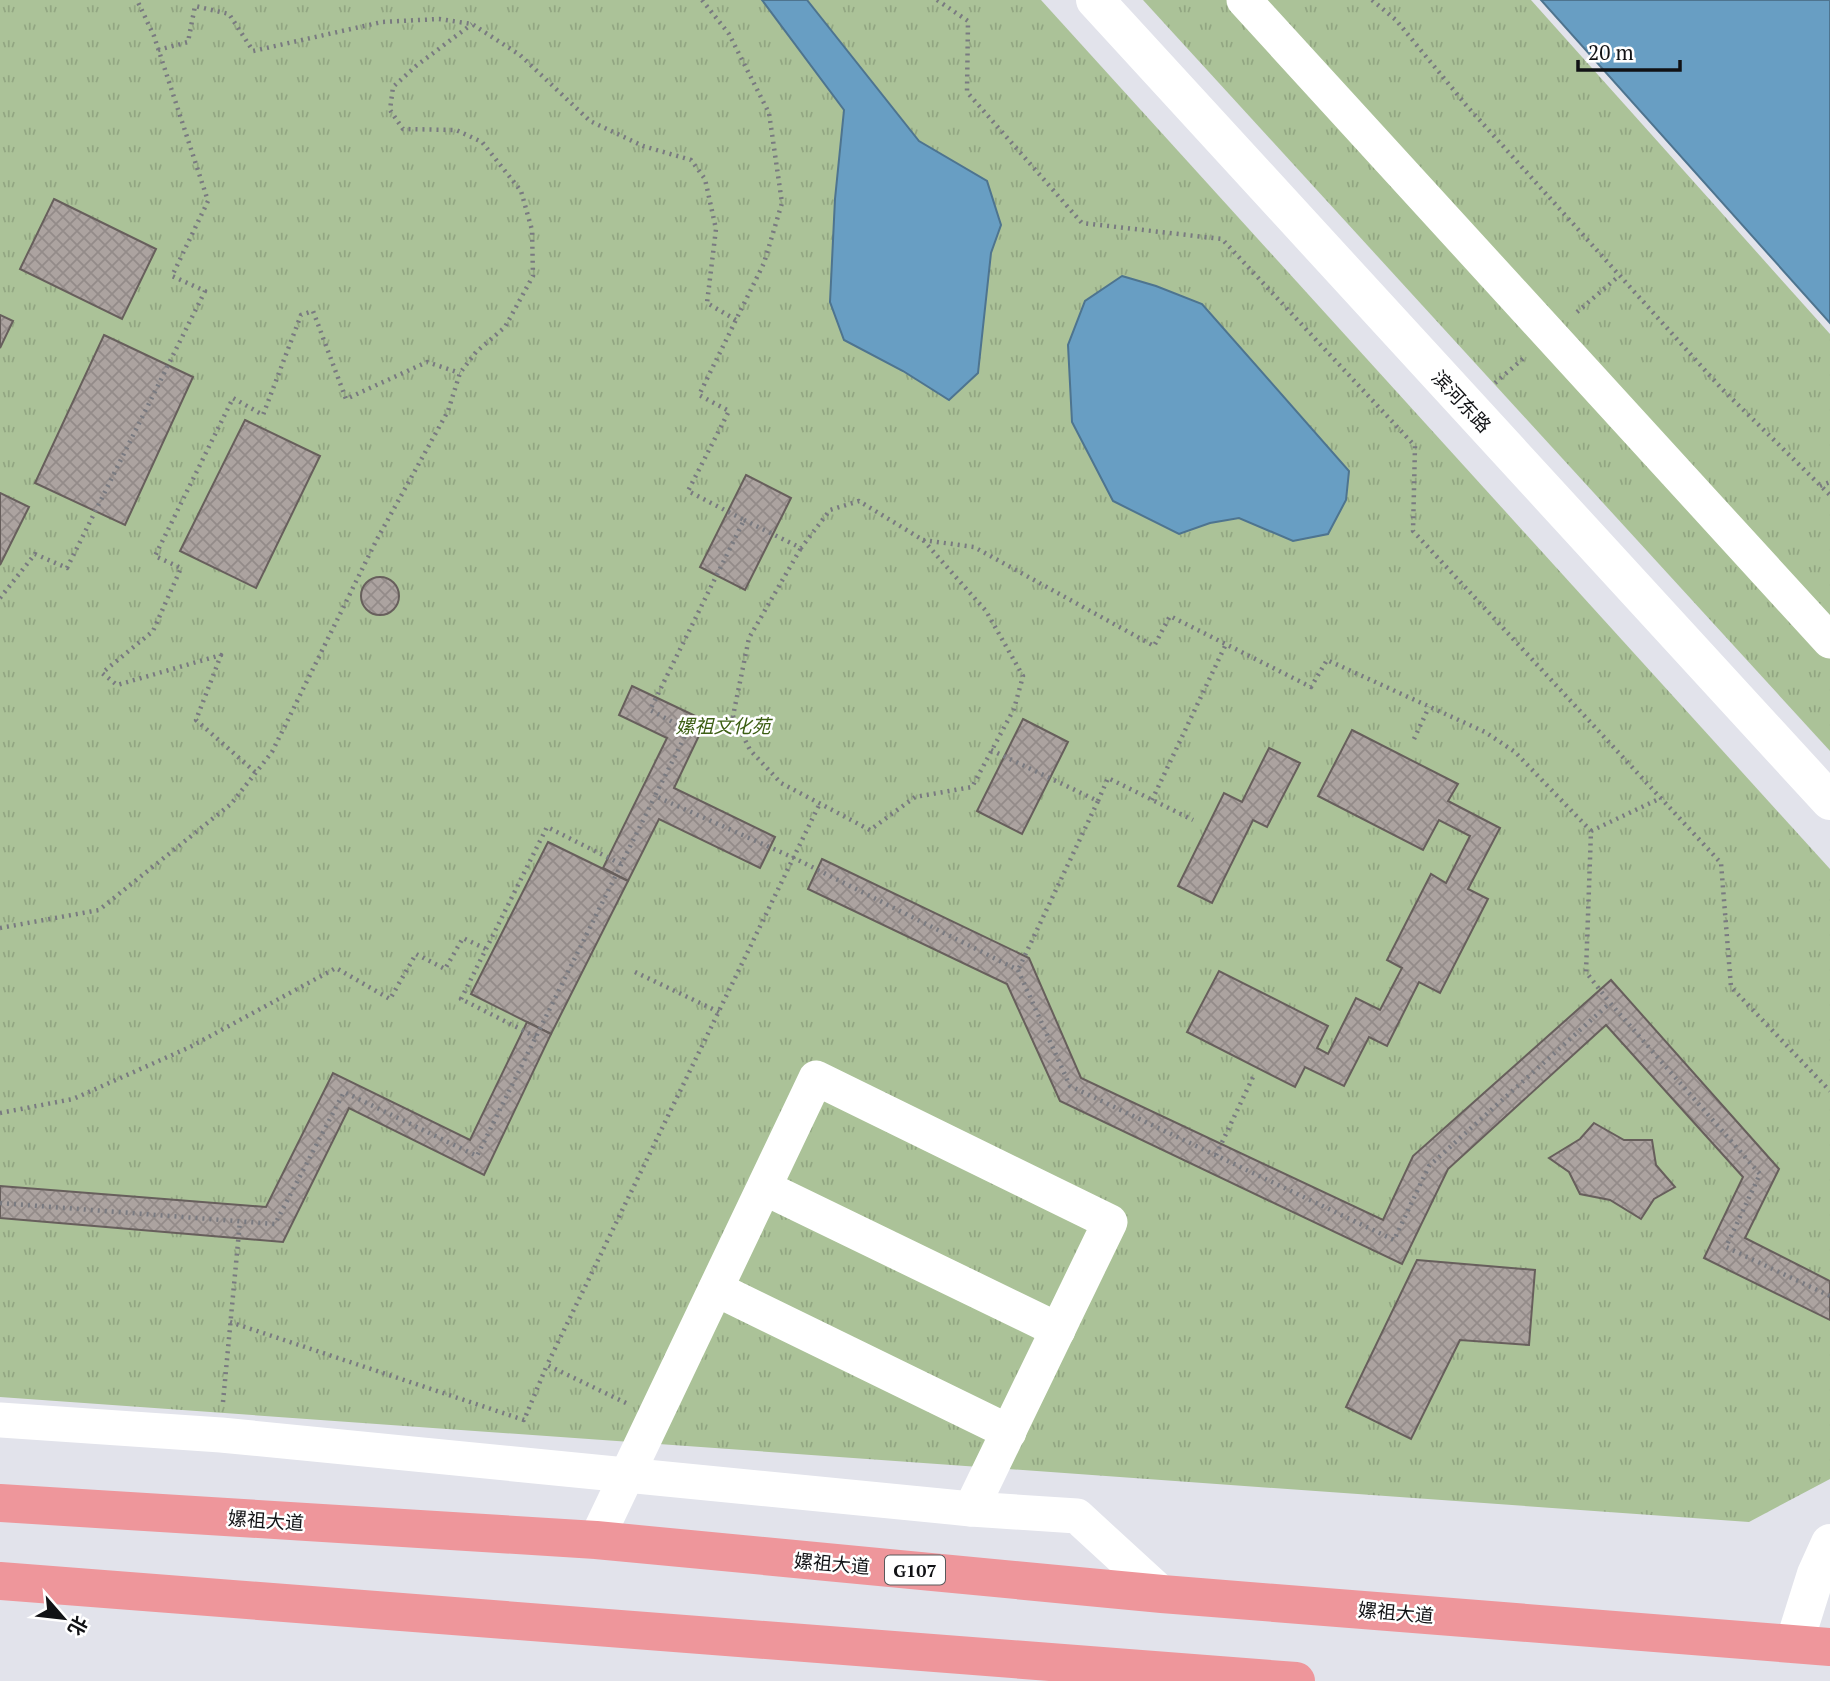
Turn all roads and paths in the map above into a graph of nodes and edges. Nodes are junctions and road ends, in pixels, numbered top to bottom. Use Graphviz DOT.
graph roads {
  1 [pos="137,0"];
  2 [pos="702,0"];
  3 [pos="937,0"];
  4 [pos="1095,0"];
  5 [pos="1244,0"];
  6 [pos="1372,0"];
  7 [pos="472,24"];
  8 [pos="158,50"];
  9 [pos="736,320"];
  10 [pos="460,373"];
  11 [pos="1830,482"];
  12 [pos="1820,486"];
  13 [pos="1830,495"];
  14 [pos="744,520"];
  15 [pos="923,540"];
  16 [pos="802,548"];
  17 [pos="0,598"];
  18 [pos="1830,641"];
  19 [pos="1226,644"];
  20 [pos="1429,707"];
  21 [pos="1414,739"];
  22 [pos="991,750"];
  23 [pos="255,772"];
  24 [pos="655,796"];
  25 [pos="1661,798"];
  26 [pos="1098,800"];
  27 [pos="1152,800"];
  28 [pos="1830,801"];
  29 [pos="820,803"];
  30 [pos="1193,820"];
  31 [pos="1591,831"];
  32 [pos="794,858"];
  33 [pos="621,864"];
  34 [pos="0,928"];
  35 [pos="486,949"];
  36 [pos="1018,970"];
  37 [pos="635,972"];
  38 [pos="1610,1003"];
  39 [pos="719,1012"];
  40 [pos="536,1037"];
  41 [pos="1253,1077"];
  42 [pos="1830,1091"];
  43 [pos="0,1113"];
  44 [pos="1216,1155"];
  45 [pos="765,1188"];
  46 [pos="0,1203"];
  47 [pos="240,1221"];
  48 [pos="716,1289"];
  49 [pos="1830,1296"];
  50 [pos="230,1322"];
  51 [pos="1058,1330"];
  52 [pos="548,1365"];
  53 [pos="655,1417"];
  54 [pos="0,1420"];
  55 [pos="1009,1432"];
  56 [pos="220,1435"];
  57 [pos="627,1475"];
  58 [pos="0,1503"];
  59 [pos="971,1509"];
  60 [pos="596,1541"];
  61 [pos="1830,1543"];
  62 [pos="0,1581"];
  63 [pos="1162,1594"];
  64 [pos="1812,1645"];
  65 [pos="1296,1681"];
  1 -- 8 [label="path"];
  2 -- 9 [label="path"];
  3 -- 25 [label="path"];
  4 -- 28 [label="street, 滨河东路"];
  5 -- 18 [label="street"];
  6 -- 12 [label="path"];
  7 -- 8 [label="path"];
  7 -- 9 [label="path"];
  7 -- 10 [label="path"];
  8 -- 17 [label="path"];
  9 -- 14 [label="path"];
  10 -- 23 [label="path"];
  10 -- 23 [label="path"];
  11 -- 12 [label="path"];
  12 -- 13 [label="path"];
  14 -- 16 [label="path"];
  14 -- 24 [label="path"];
  15 -- 16 [label="path"];
  15 -- 19 [label="path"];
  15 -- 22 [label="path"];
  16 -- 29 [label="path"];
  19 -- 20 [label="path"];
  19 -- 27 [label="path"];
  20 -- 21 [label="path"];
  20 -- 31 [label="path"];
  22 -- 26 [label="path"];
  22 -- 29 [label="path"];
  23 -- 34 [label="path"];
  24 -- 32 [label="path"];
  24 -- 33 [label="path"];
  25 -- 31 [label="path"];
  25 -- 42 [label="path"];
  26 -- 27 [label="path"];
  26 -- 36 [label="path"];
  27 -- 30 [label="path"];
  29 -- 32 [label="path"];
  31 -- 38 [label="path"];
  32 -- 36 [label="path"];
  32 -- 39 [label="path"];
  33 -- 35 [label="path"];
  33 -- 40 [label="path"];
  35 -- 40 [label="path"];
  35 -- 43 [label="path"];
  36 -- 44 [label="path"];
  37 -- 39 [label="path"];
  38 -- 44 [label="path"];
  38 -- 49 [label="path"];
  39 -- 52 [label="path"];
  40 -- 47 [label="path"];
  41 -- 44 [label="path"];
  45 -- 48 [label="street"];
  45 -- 51 [label="street"];
  45 -- 51 [label="street"];
  46 -- 47 [label="path"];
  47 -- 50 [label="path"];
  48 -- 53 [label="street"];
  48 -- 55 [label="street"];
  50 -- 52 [label="path"];
  50 -- 56 [label="path"];
  51 -- 55 [label="street"];
  52 -- 53 [label="path"];
  53 -- 57 [label="street"];
  54 -- 56 [label="street"];
  55 -- 59 [label="street"];
  56 -- 57 [label="street"];
  57 -- 59 [label="street"];
  57 -- 60 [label="street"];
  58 -- 60 [label="highway, 嫘祖大道 / G107"];
  59 -- 63 [label="street"];
  60 -- 63 [label="highway, 嫘祖大道 / G107"];
  61 -- 64 [label="street"];
  62 -- 65 [label="highway"];
  63 -- 64 [label="highway, 嫘祖大道 / G107"];
}
